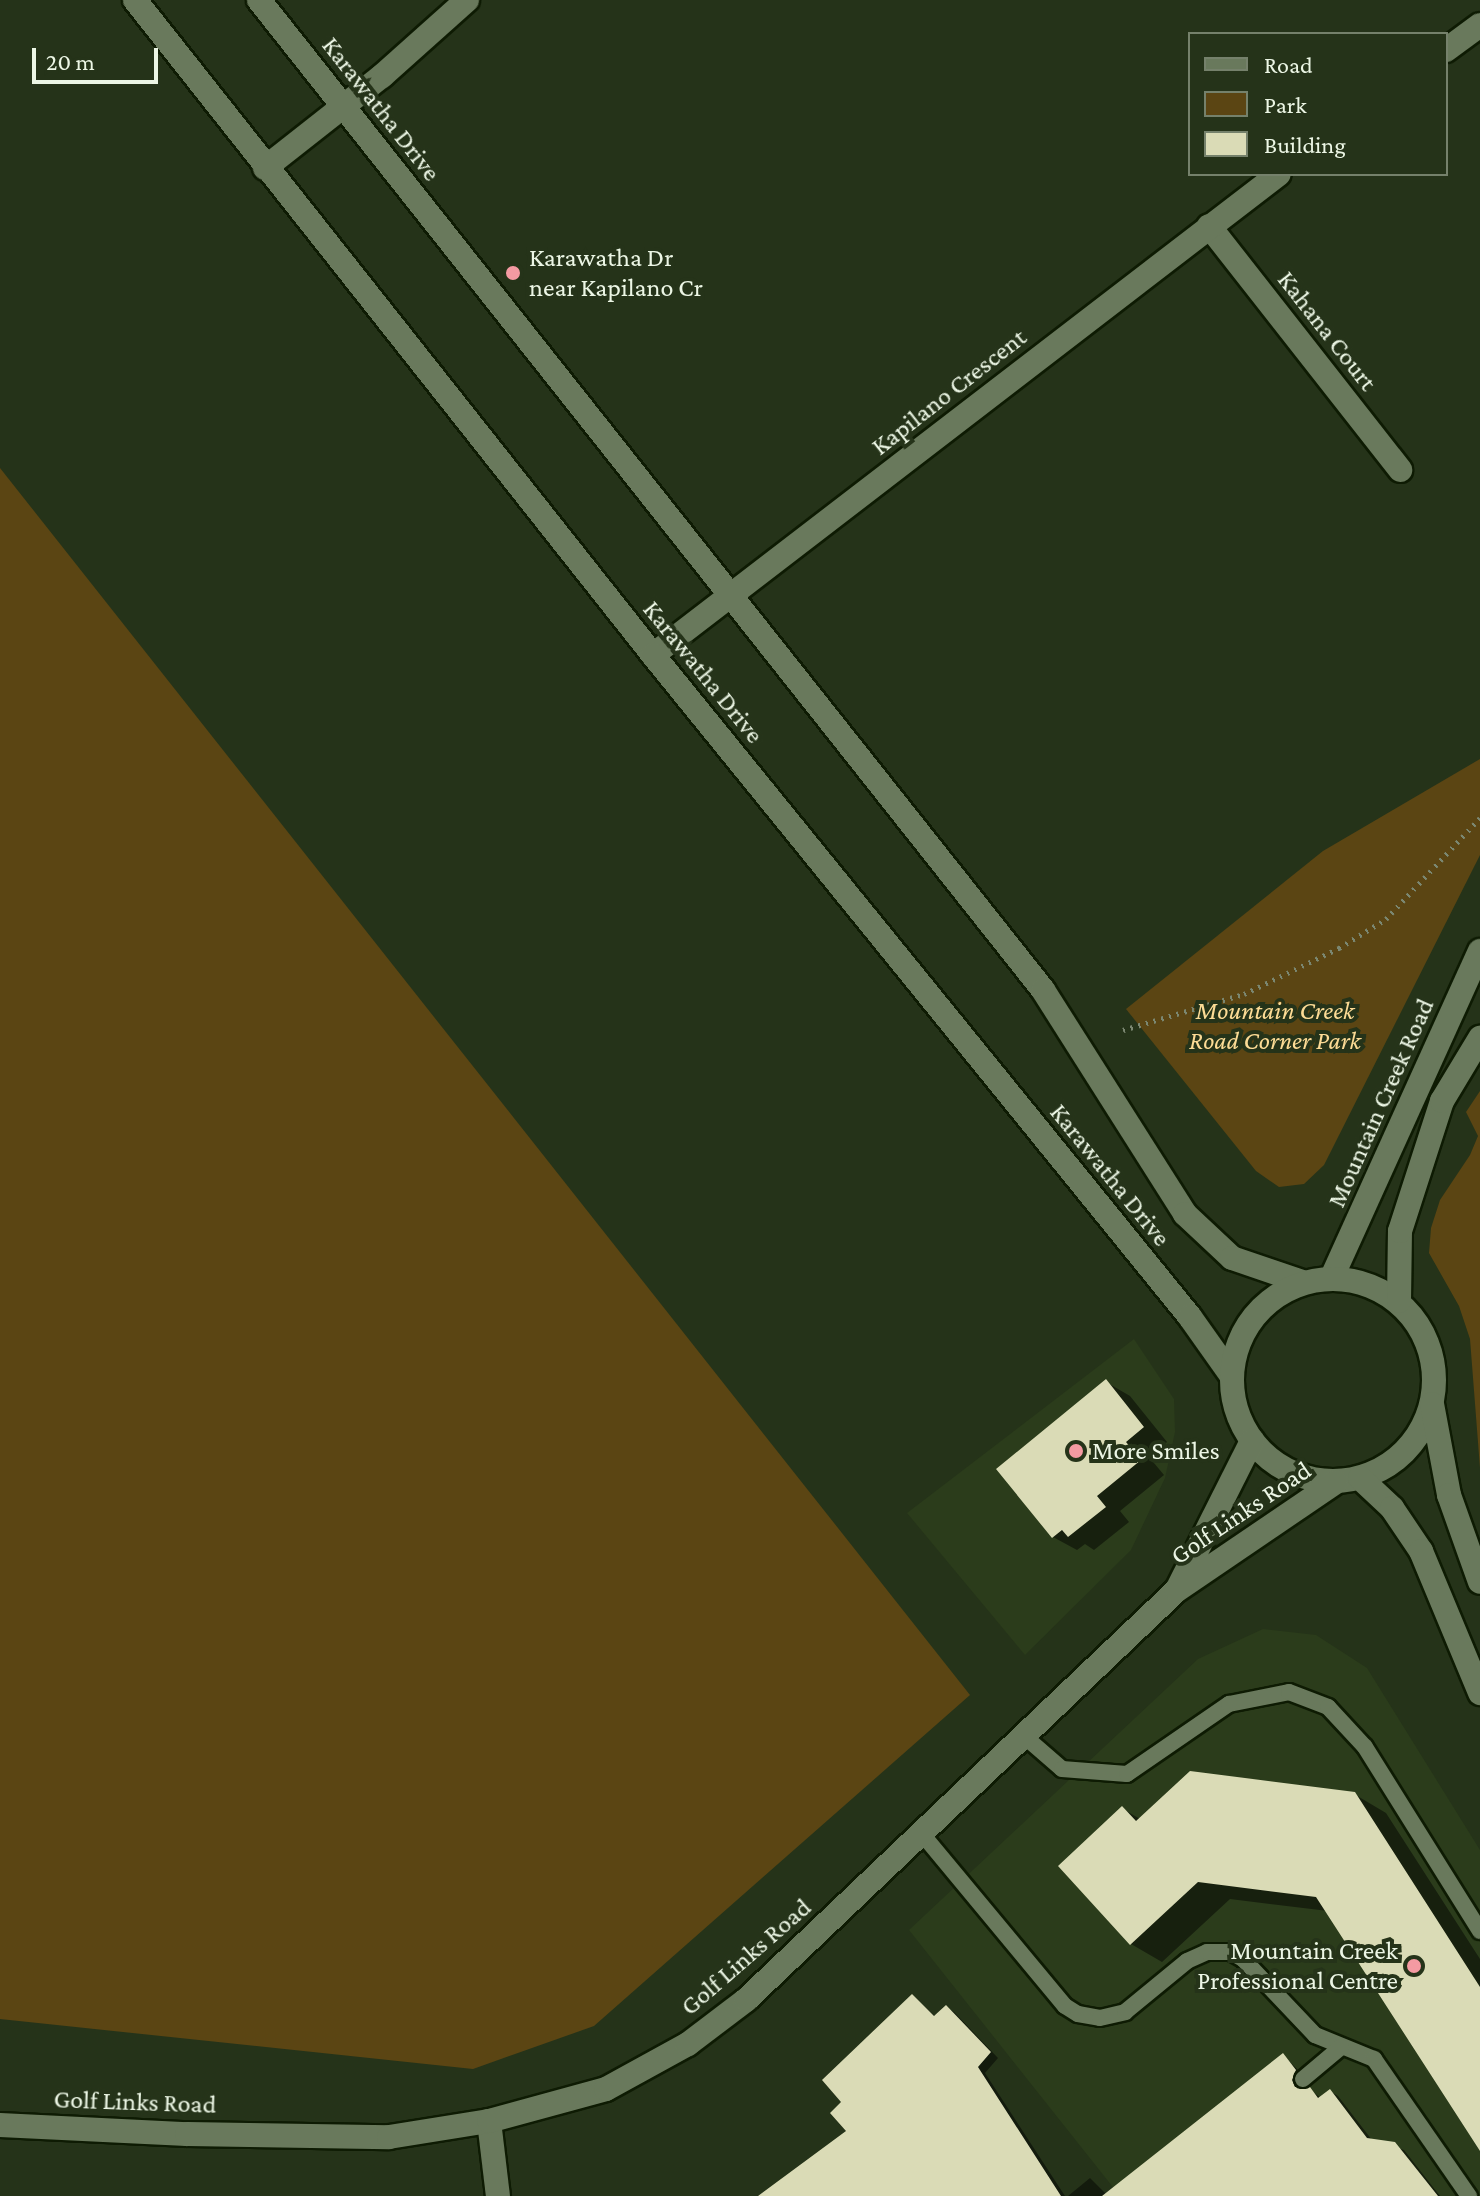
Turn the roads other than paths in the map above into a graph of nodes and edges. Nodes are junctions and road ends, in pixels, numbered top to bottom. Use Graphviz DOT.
graph roads {
  1 [pos="135,0"];
  2 [pos="259,0"];
  3 [pos="467,0"];
  4 [pos="1480,25"];
  5 [pos="1448,49"];
  6 [pos="344,108"];
  7 [pos="265,168"];
  8 [pos="1276,176"];
  9 [pos="1209,226"];
  10 [pos="1400,470"];
  11 [pos="732,595"];
  12 [pos="653,655"];
  13 [pos="1480,951"];
  14 [pos="1480,1038"];
  15 [pos="1332,1277"];
  16 [pos="1302,1282"];
  17 [pos="1399,1301"];
  18 [pos="1231,1375"];
  19 [pos="1432,1404"];
  20 [pos="1252,1441"];
  21 [pos="1348,1480"];
  22 [pos="1480,1582"];
  23 [pos="1177,1590"];
  24 [pos="1480,1693"];
  25 [pos="1024,1736"];
  26 [pos="923,1835"];
  27 [pos="1480,1931"];
  28 [pos="1341,2047"];
  29 [pos="1303,2079"];
  30 [pos="489,2121"];
  31 [pos="0,2125"];
  32 [pos="498,2196"];
  33 [pos="1469,2196"];
  1 -- 7 [label="main road, Karawatha Drive"];
  2 -- 6 [label="main road, Karawatha Drive"];
  3 -- 6 [label="main road"];
  4 -- 5 [label="main road"];
  6 -- 7 [label="main road"];
  6 -- 11 [label="main road, Karawatha Drive"];
  7 -- 12 [label="main road, Karawatha Drive"];
  8 -- 9 [label="main road, Kapilano Crescent"];
  9 -- 10 [label="main road, Kahana Court"];
  9 -- 11 [label="main road, Kapilano Crescent"];
  11 -- 12 [label="main road, Kapilano Crescent"];
  11 -- 16 [label="main road, Karawatha Drive"];
  12 -- 18 [label="main road, Karawatha Drive"];
  13 -- 15 [label="main road, Mountain Creek Road"];
  14 -- 17 [label="main road"];
  15 -- 16 [label="main road"];
  15 -- 17 [label="main road"];
  16 -- 18 [label="main road"];
  17 -- 19 [label="main road"];
  18 -- 20 [label="main road"];
  19 -- 21 [label="main road"];
  19 -- 22 [label="main road"];
  20 -- 21 [label="main road"];
  20 -- 23 [label="main road, Golf Links Road"];
  21 -- 23 [label="main road, Golf Links Road"];
  21 -- 24 [label="main road"];
  23 -- 25 [label="main road, Golf Links Road"];
  25 -- 26 [label="main road, Golf Links Road"];
  25 -- 27 [label="lane"];
  26 -- 28 [label="lane"];
  26 -- 30 [label="main road, Golf Links Road"];
  28 -- 29 [label="lane"];
  28 -- 33 [label="lane"];
  30 -- 31 [label="main road, Golf Links Road"];
  30 -- 32 [label="main road"];
}
